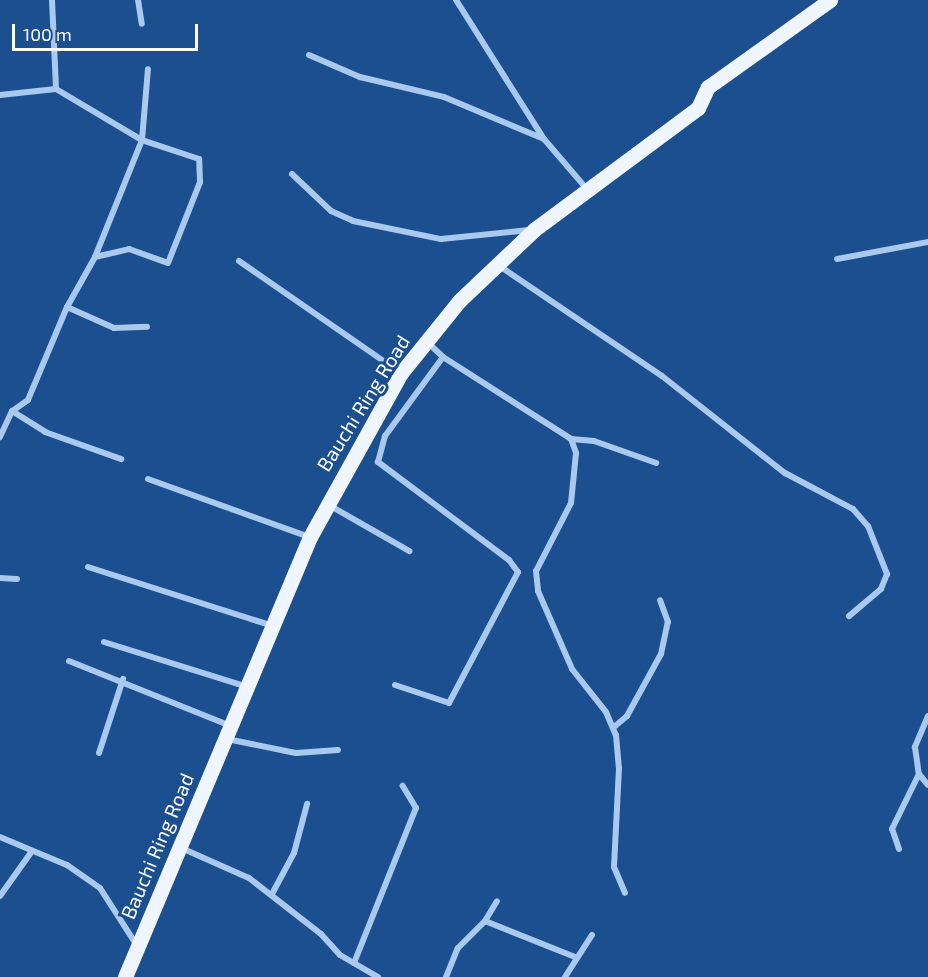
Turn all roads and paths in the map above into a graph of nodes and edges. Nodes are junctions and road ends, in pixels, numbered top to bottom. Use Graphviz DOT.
graph roads {
  1 [pos="52,0"];
  2 [pos="138,0"];
  3 [pos="456,0"];
  4 [pos="830,0"];
  5 [pos="142,24"];
  6 [pos="309,55"];
  7 [pos="148,69"];
  8 [pos="56,89"];
  9 [pos="0,95"];
  10 [pos="544,139"];
  11 [pos="142,140"];
  12 [pos="292,174"];
  13 [pos="586,188"];
  14 [pos="535,229"];
  15 [pos="928,242"];
  16 [pos="95,257"];
  17 [pos="837,259"];
  18 [pos="239,261"];
  19 [pos="497,265"];
  20 [pos="67,307"];
  21 [pos="147,327"];
  22 [pos="425,341"];
  23 [pos="443,357"];
  24 [pos="401,373"];
  25 [pos="12,411"];
  26 [pos="0,437"];
  27 [pos="571,440"];
  28 [pos="121,459"];
  29 [pos="656,463"];
  30 [pos="148,479"];
  31 [pos="327,504"];
  32 [pos="310,537"];
  33 [pos="409,551"];
  34 [pos="88,567"];
  35 [pos="0,578"];
  36 [pos="17,579"];
  37 [pos="660,600"];
  38 [pos="849,616"];
  39 [pos="273,626"];
  40 [pos="104,642"];
  41 [pos="69,661"];
  42 [pos="123,679"];
  43 [pos="395,685"];
  44 [pos="248,687"];
  45 [pos="928,716"];
  46 [pos="614,727"];
  47 [pos="229,733"];
  48 [pos="338,750"];
  49 [pos="99,753"];
  50 [pos="919,774"];
  51 [pos="928,785"];
  52 [pos="403,786"];
  53 [pos="307,804"];
  54 [pos="0,837"];
  55 [pos="178,847"];
  56 [pos="899,849"];
  57 [pos="32,851"];
  58 [pos="625,893"];
  59 [pos="272,894"];
  60 [pos="0,896"];
  61 [pos="497,901"];
  62 [pos="485,921"];
  63 [pos="592,935"];
  64 [pos="138,947"];
  65 [pos="575,957"];
  66 [pos="354,963"];
  67 [pos="125,977"];
  68 [pos="378,977"];
  69 [pos="446,977"];
  70 [pos="565,977"];
  1 -- 8 [label="street"];
  2 -- 5 [label="street"];
  3 -- 10 [label="street"];
  4 -- 13 [label="main road, Bauchi Ring Road"];
  6 -- 10 [label="street"];
  7 -- 11 [label="street"];
  8 -- 9 [label="street"];
  8 -- 11 [label="street"];
  10 -- 13 [label="street"];
  11 -- 16 [label="street"];
  11 -- 16 [label="street"];
  12 -- 14 [label="street"];
  13 -- 14 [label="main road, Bauchi Ring Road"];
  14 -- 19 [label="main road, Bauchi Ring Road"];
  15 -- 17 [label="street"];
  16 -- 20 [label="street"];
  18 -- 24 [label="street"];
  19 -- 22 [label="main road, Bauchi Ring Road"];
  19 -- 38 [label="street"];
  20 -- 21 [label="street"];
  20 -- 25 [label="street"];
  22 -- 23 [label="street"];
  22 -- 24 [label="main road, Bauchi Ring Road"];
  23 -- 27 [label="street"];
  23 -- 43 [label="street"];
  24 -- 31 [label="main road, Bauchi Ring Road"];
  25 -- 26 [label="street"];
  25 -- 28 [label="street"];
  27 -- 29 [label="street"];
  27 -- 46 [label="street"];
  30 -- 32 [label="street"];
  31 -- 32 [label="main road, Bauchi Ring Road"];
  31 -- 33 [label="street"];
  32 -- 39 [label="main road, Bauchi Ring Road"];
  34 -- 39 [label="street"];
  35 -- 36 [label="street"];
  37 -- 46 [label="street"];
  39 -- 44 [label="main road, Bauchi Ring Road"];
  40 -- 44 [label="street"];
  41 -- 42 [label="street"];
  42 -- 47 [label="street"];
  42 -- 49 [label="street"];
  44 -- 47 [label="main road, Bauchi Ring Road"];
  45 -- 50 [label="street"];
  46 -- 58 [label="street"];
  47 -- 48 [label="street"];
  47 -- 55 [label="main road, Bauchi Ring Road"];
  50 -- 51 [label="street"];
  50 -- 56 [label="street"];
  52 -- 66 [label="street"];
  53 -- 59 [label="street"];
  54 -- 57 [label="street"];
  55 -- 59 [label="street"];
  55 -- 64 [label="main road, Bauchi Ring Road"];
  57 -- 60 [label="street"];
  57 -- 64 [label="street"];
  59 -- 66 [label="street"];
  61 -- 62 [label="street"];
  62 -- 65 [label="street"];
  62 -- 69 [label="street"];
  63 -- 65 [label="street"];
  64 -- 67 [label="main road, Bauchi Ring Road"];
  65 -- 70 [label="street"];
  66 -- 68 [label="street"];
}
